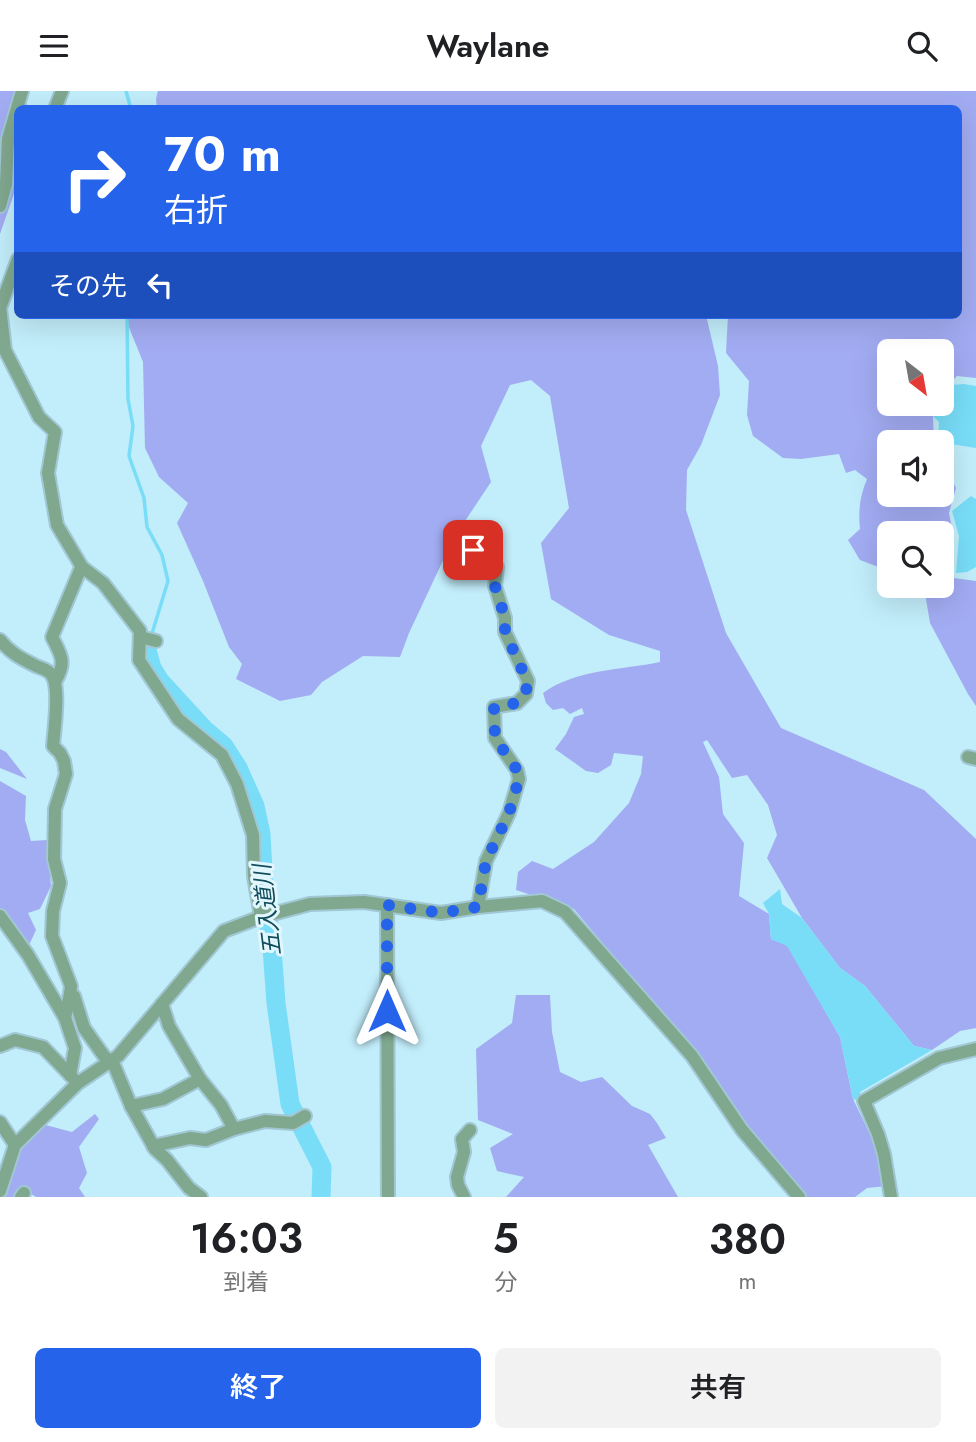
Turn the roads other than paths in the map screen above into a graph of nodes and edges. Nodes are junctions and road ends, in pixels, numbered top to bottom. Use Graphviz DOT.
graph roads {
  1 [pos="14,118"];
  2 [pos="0,206"];
  3 [pos="14,270"];
  4 [pos="473,550"];
  5 [pos="82,567"];
  6 [pos="140,637"];
  7 [pos="0,640"];
  8 [pos="156,641"];
  9 [pos="55,682"];
  10 [pos="387,905"];
  11 [pos="478,907"];
  12 [pos="0,916"];
  13 [pos="261,918"];
  14 [pos="71,994"];
  15 [pos="162,1004"];
  16 [pos="65,1019"];
  17 [pos="0,1047"];
  18 [pos="976,1049"];
  19 [pos="111,1061"];
  20 [pos="74,1079"];
  21 [pos="200,1079"];
  22 [pos="131,1106"];
  23 [pos="305,1116"];
  24 [pos="0,1122"];
  25 [pos="234,1129"];
  26 [pos="470,1130"];
  27 [pos="15,1145"];
  28 [pos="153,1146"];
  29 [pos="0,1191"];
  30 [pos="201,1197"];
  31 [pos="388,1197"];
  32 [pos="464,1197"];
  33 [pos="799,1197"];
  34 [pos="891,1197"];
  1 -- 2 [label="street"];
  3 -- 5 [label="street"];
  4 -- 11 [label="street"];
  5 -- 6 [label="street"];
  5 -- 9 [label="street"];
  6 -- 8 [label="street"];
  6 -- 13 [label="street"];
  7 -- 9 [label="street"];
  9 -- 14 [label="street"];
  10 -- 11 [label="street"];
  10 -- 13 [label="street"];
  10 -- 31 [label="street"];
  11 -- 33 [label="street"];
  12 -- 16 [label="street"];
  13 -- 15 [label="street"];
  14 -- 16 [label="street"];
  14 -- 19 [label="street"];
  15 -- 19 [label="street"];
  15 -- 21 [label="street"];
  16 -- 20 [label="street"];
  17 -- 20 [label="street"];
  18 -- 34 [label="street"];
  19 -- 20 [label="street"];
  19 -- 22 [label="street"];
  20 -- 27 [label="street"];
  21 -- 22 [label="street"];
  21 -- 25 [label="street"];
  22 -- 28 [label="street"];
  23 -- 25 [label="street"];
  24 -- 27 [label="street"];
  25 -- 28 [label="street"];
  26 -- 32 [label="street"];
  27 -- 29 [label="street"];
  28 -- 30 [label="street"];
}
